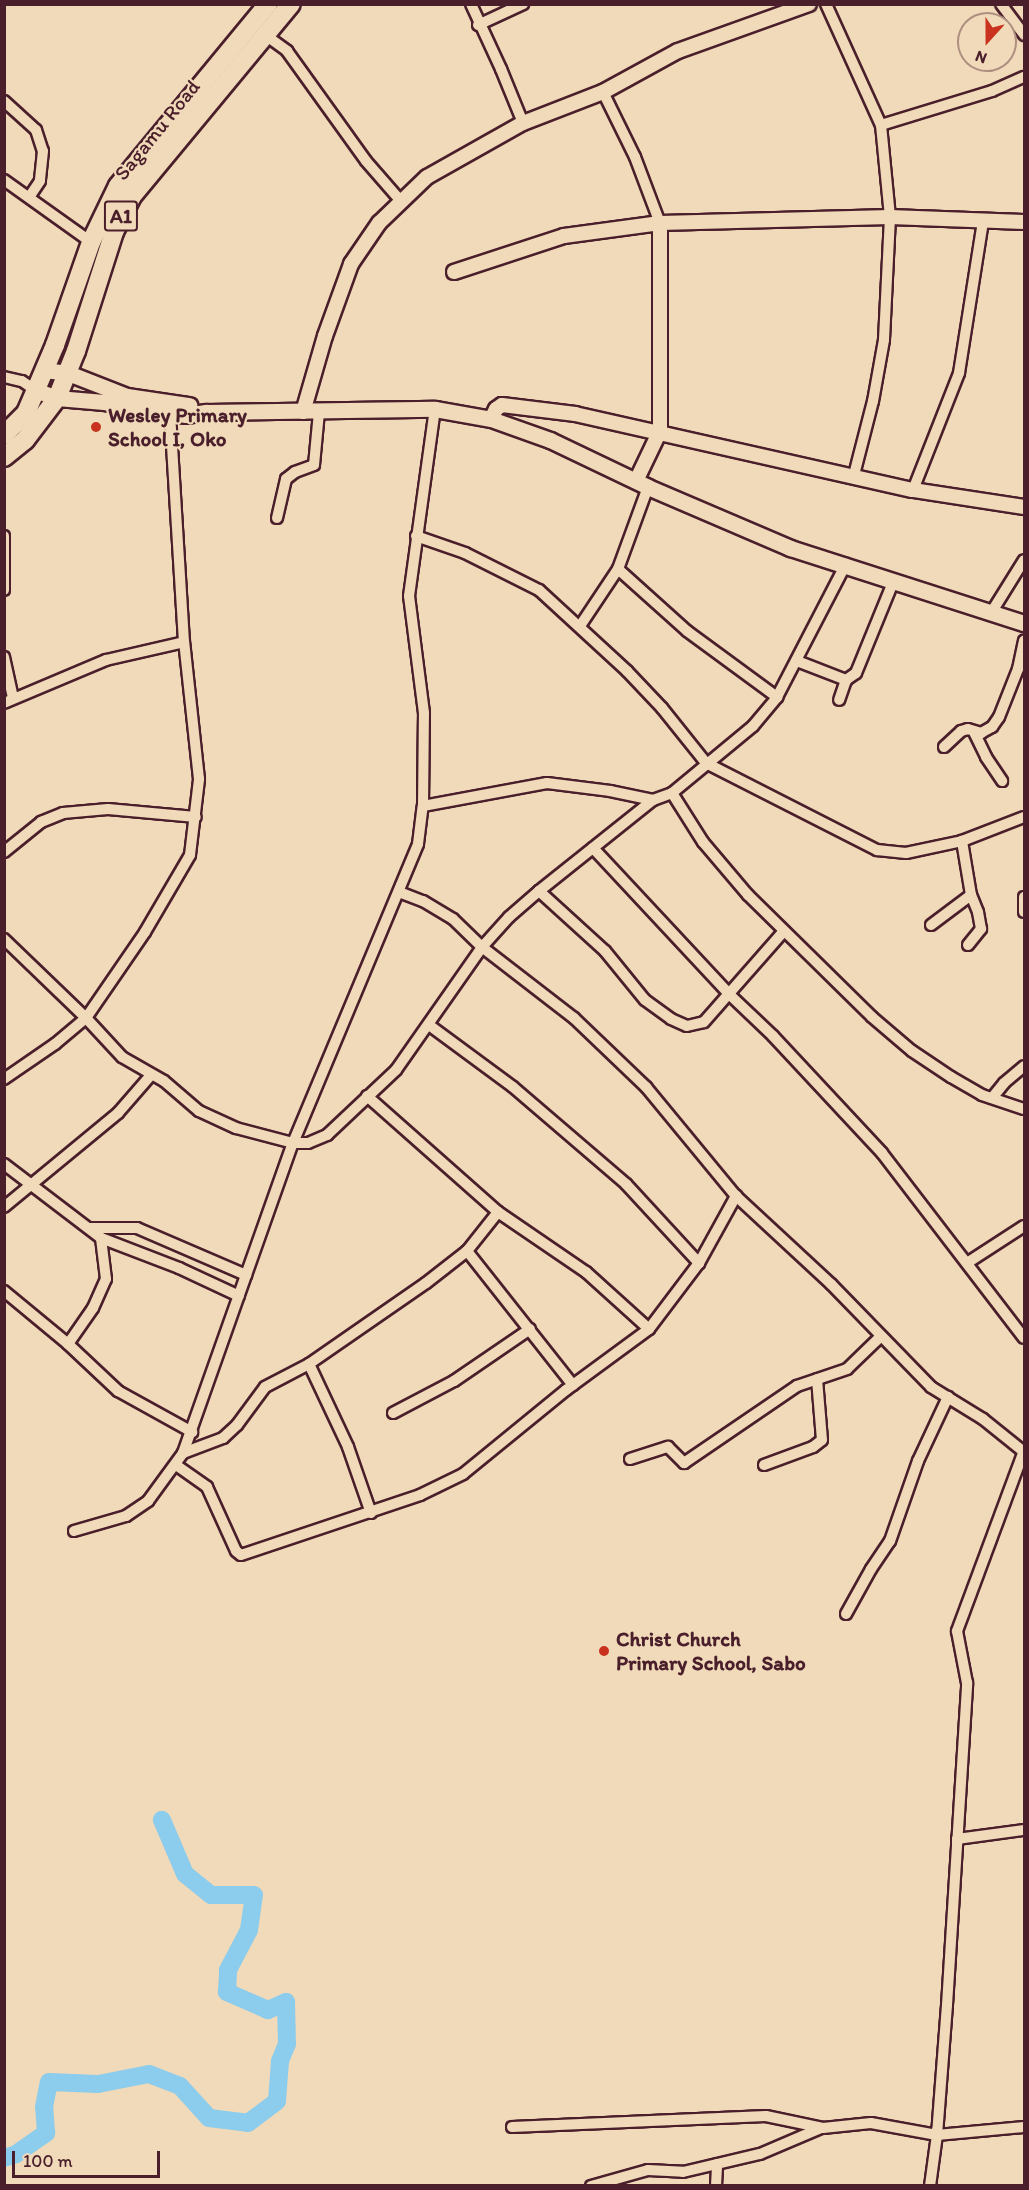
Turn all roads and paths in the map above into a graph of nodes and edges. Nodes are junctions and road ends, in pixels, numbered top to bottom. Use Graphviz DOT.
graph roads {
  1 [pos="291,4"];
  2 [pos="471,4"];
  3 [pos="523,4"];
  4 [pos="809,4"];
  5 [pos="826,4"];
  6 [pos="1001,4"];
  7 [pos="266,5"];
  8 [pos="478,25"];
  9 [pos="264,34"];
  10 [pos="1024,35"];
  11 [pos="1024,77"];
  12 [pos="603,92"];
  13 [pos="4,101"];
  14 [pos="523,123"];
  15 [pos="881,125"];
  16 [pos="4,180"];
  17 [pos="30,196"];
  18 [pos="400,200"];
  19 [pos="891,217"];
  20 [pos="983,222"];
  21 [pos="1024,222"];
  22 [pos="660,223"];
  23 [pos="91,242"];
  24 [pos="454,272"];
  25 [pos="44,370"];
  26 [pos="68,374"];
  27 [pos="4,377"];
  28 [pos="28,385"];
  29 [pos="57,398"];
  30 [pos="435,409"];
  31 [pos="206,412"];
  32 [pos="311,412"];
  33 [pos="170,413"];
  34 [pos="491,418"];
  35 [pos="660,431"];
  36 [pos="4,435"];
  37 [pos="4,457"];
  38 [pos="854,475"];
  39 [pos="642,484"];
  40 [pos="913,490"];
  41 [pos="1024,507"];
  42 [pos="277,518"];
  43 [pos="416,536"];
  44 [pos="5,544"];
  45 [pos="1024,560"];
  46 [pos="846,564"];
  47 [pos="618,569"];
  48 [pos="894,580"];
  49 [pos="4,590"];
  50 [pos="991,613"];
  51 [pos="1024,623"];
  52 [pos="580,626"];
  53 [pos="1024,641"];
  54 [pos="184,642"];
  55 [pos="4,657"];
  56 [pos="797,661"];
  57 [pos="846,680"];
  58 [pos="777,697"];
  59 [pos="9,700"];
  60 [pos="839,700"];
  61 [pos="974,732"];
  62 [pos="944,747"];
  63 [pos="706,763"];
  64 [pos="1002,781"];
  65 [pos="672,793"];
  66 [pos="653,801"];
  67 [pos="423,806"];
  68 [pos="196,817"];
  69 [pos="1024,818"];
  70 [pos="962,841"];
  71 [pos="593,848"];
  72 [pos="4,852"];
  73 [pos="539,891"];
  74 [pos="399,892"];
  75 [pos="971,895"];
  76 [pos="1024,897"];
  77 [pos="1024,912"];
  78 [pos="931,925"];
  79 [pos="784,931"];
  80 [pos="4,939"];
  81 [pos="968,945"];
  82 [pos="482,947"];
  83 [pos="729,995"];
  84 [pos="86,1018"];
  85 [pos="429,1025"];
  86 [pos="1024,1066"];
  87 [pos="152,1075"];
  88 [pos="4,1078"];
  89 [pos="367,1096"];
  90 [pos="992,1098"];
  91 [pos="1024,1109"];
  92 [pos="293,1143"];
  93 [pos="4,1164"];
  94 [pos="30,1184"];
  95 [pos="736,1196"];
  96 [pos="4,1207"];
  97 [pos="498,1212"];
  98 [pos="1024,1226"];
  99 [pos="86,1227"];
  100 [pos="101,1238"];
  101 [pos="467,1251"];
  102 [pos="699,1263"];
  103 [pos="967,1263"];
  104 [pos="246,1275"];
  105 [pos="4,1291"];
  106 [pos="239,1296"];
  107 [pos="530,1329"];
  108 [pos="648,1329"];
  109 [pos="881,1336"];
  110 [pos="1024,1338"];
  111 [pos="68,1344"];
  112 [pos="309,1364"];
  113 [pos="817,1379"];
  114 [pos="573,1385"];
  115 [pos="948,1397"];
  116 [pos="393,1413"];
  117 [pos="192,1432"];
  118 [pos="1024,1451"];
  119 [pos="183,1452"];
  120 [pos="630,1460"];
  121 [pos="176,1465"];
  122 [pos="764,1465"];
  123 [pos="371,1513"];
  124 [pos="74,1531"];
  125 [pos="846,1614"];
  126 [pos="1024,1830"];
  127 [pos="957,1839"];
  128 [pos="512,2127"];
  129 [pos="823,2128"];
  130 [pos="1022,2129"];
  131 [pos="937,2135"];
  132 [pos="717,2164"];
  133 [pos="591,2186"];
  134 [pos="716,2186"];
  135 [pos="928,2186"];
  1 -- 9 [label="highway, Sagamu Road / A1"];
  2 -- 8 [label="street"];
  3 -- 8 [label="street"];
  4 -- 12 [label="street"];
  5 -- 15 [label="street"];
  6 -- 10 [label="street"];
  7 -- 23 [label="highway, Sagamu Road / A1"];
  8 -- 14 [label="street"];
  9 -- 18 [label="street"];
  9 -- 26 [label="highway, Sagamu Road / A1"];
  11 -- 15 [label="street"];
  12 -- 14 [label="street"];
  12 -- 22 [label="street"];
  13 -- 17 [label="street"];
  14 -- 18 [label="street"];
  15 -- 19 [label="street"];
  16 -- 17 [label="street"];
  17 -- 23 [label="street"];
  18 -- 32 [label="street"];
  19 -- 20 [label="street"];
  19 -- 22 [label="street"];
  19 -- 38 [label="street"];
  20 -- 21 [label="street"];
  20 -- 40 [label="street"];
  22 -- 24 [label="street"];
  22 -- 35 [label="street"];
  23 -- 25 [label="highway, Sagamu Road / A1"];
  25 -- 26 [label="main road"];
  25 -- 28 [label="highway, Sagamu Road / A1"];
  26 -- 29 [label="highway, Sagamu Road / A1"];
  26 -- 31 [label="main road"];
  27 -- 28 [label="street"];
  28 -- 29 [label="main road"];
  28 -- 36 [label="highway, Sagamu Road / A1"];
  29 -- 33 [label="main road"];
  29 -- 37 [label="highway, Sagamu Road / A1"];
  30 -- 32 [label="main road"];
  30 -- 34 [label="main road"];
  30 -- 43 [label="street"];
  31 -- 32 [label="main road"];
  31 -- 33 [label="main road"];
  32 -- 42 [label="street"];
  33 -- 54 [label="street"];
  34 -- 35 [label="street"];
  34 -- 39 [label="main road"];
  35 -- 38 [label="street"];
  35 -- 39 [label="street"];
  38 -- 40 [label="street"];
  39 -- 46 [label="main road"];
  39 -- 47 [label="street"];
  40 -- 41 [label="street"];
  43 -- 52 [label="street"];
  43 -- 67 [label="street"];
  44 -- 49 [label="street"];
  45 -- 50 [label="street"];
  46 -- 48 [label="main road"];
  46 -- 56 [label="street"];
  47 -- 52 [label="street"];
  47 -- 58 [label="street"];
  48 -- 50 [label="main road"];
  48 -- 57 [label="street"];
  50 -- 51 [label="main road"];
  52 -- 63 [label="street"];
  53 -- 61 [label="street"];
  54 -- 59 [label="street"];
  54 -- 68 [label="street"];
  55 -- 59 [label="street"];
  56 -- 57 [label="street"];
  56 -- 58 [label="street"];
  57 -- 60 [label="street"];
  58 -- 63 [label="street"];
  61 -- 62 [label="street"];
  61 -- 64 [label="street"];
  63 -- 65 [label="street"];
  63 -- 70 [label="street"];
  65 -- 66 [label="street"];
  65 -- 79 [label="street"];
  66 -- 67 [label="street"];
  66 -- 71 [label="street"];
  67 -- 74 [label="street"];
  68 -- 72 [label="street"];
  68 -- 84 [label="street"];
  69 -- 70 [label="street"];
  70 -- 75 [label="street"];
  71 -- 73 [label="street"];
  71 -- 83 [label="street"];
  73 -- 82 [label="street"];
  73 -- 83 [label="street"];
  74 -- 82 [label="street"];
  74 -- 92 [label="street"];
  75 -- 78 [label="street"];
  75 -- 81 [label="street"];
  76 -- 77 [label="street"];
  79 -- 83 [label="street"];
  79 -- 90 [label="street"];
  80 -- 84 [label="street"];
  82 -- 85 [label="street"];
  82 -- 95 [label="street"];
  83 -- 103 [label="street"];
  84 -- 87 [label="street"];
  84 -- 88 [label="street"];
  85 -- 89 [label="street"];
  85 -- 102 [label="street"];
  86 -- 90 [label="street"];
  87 -- 92 [label="street"];
  87 -- 94 [label="street"];
  89 -- 92 [label="street"];
  89 -- 97 [label="street"];
  90 -- 91 [label="street"];
  92 -- 104 [label="street"];
  93 -- 94 [label="street"];
  94 -- 96 [label="street"];
  94 -- 99 [label="street"];
  95 -- 102 [label="street"];
  95 -- 109 [label="street"];
  97 -- 101 [label="street"];
  97 -- 108 [label="street"];
  98 -- 103 [label="street"];
  99 -- 100 [label="street"];
  99 -- 104 [label="street"];
  100 -- 106 [label="street"];
  100 -- 111 [label="street"];
  101 -- 107 [label="street"];
  101 -- 112 [label="street"];
  102 -- 108 [label="street"];
  103 -- 110 [label="street"];
  104 -- 106 [label="street"];
  105 -- 111 [label="street"];
  106 -- 117 [label="street"];
  107 -- 114 [label="street"];
  107 -- 116 [label="street"];
  108 -- 114 [label="street"];
  109 -- 113 [label="street"];
  109 -- 115 [label="street"];
  111 -- 117 [label="street"];
  112 -- 119 [label="street"];
  112 -- 123 [label="street"];
  113 -- 120 [label="street"];
  113 -- 122 [label="street"];
  114 -- 123 [label="street"];
  115 -- 118 [label="street"];
  115 -- 125 [label="street"];
  117 -- 119 [label="street"];
  118 -- 127 [label="street"];
  119 -- 121 [label="street"];
  121 -- 123 [label="street"];
  121 -- 124 [label="street"];
  126 -- 127 [label="street"];
  127 -- 131 [label="street"];
  128 -- 129 [label="street"];
  129 -- 131 [label="street"];
  129 -- 132 [label="street"];
  130 -- 131 [label="street"];
  131 -- 135 [label="street"];
  132 -- 133 [label="street"];
  132 -- 134 [label="street"];
}
